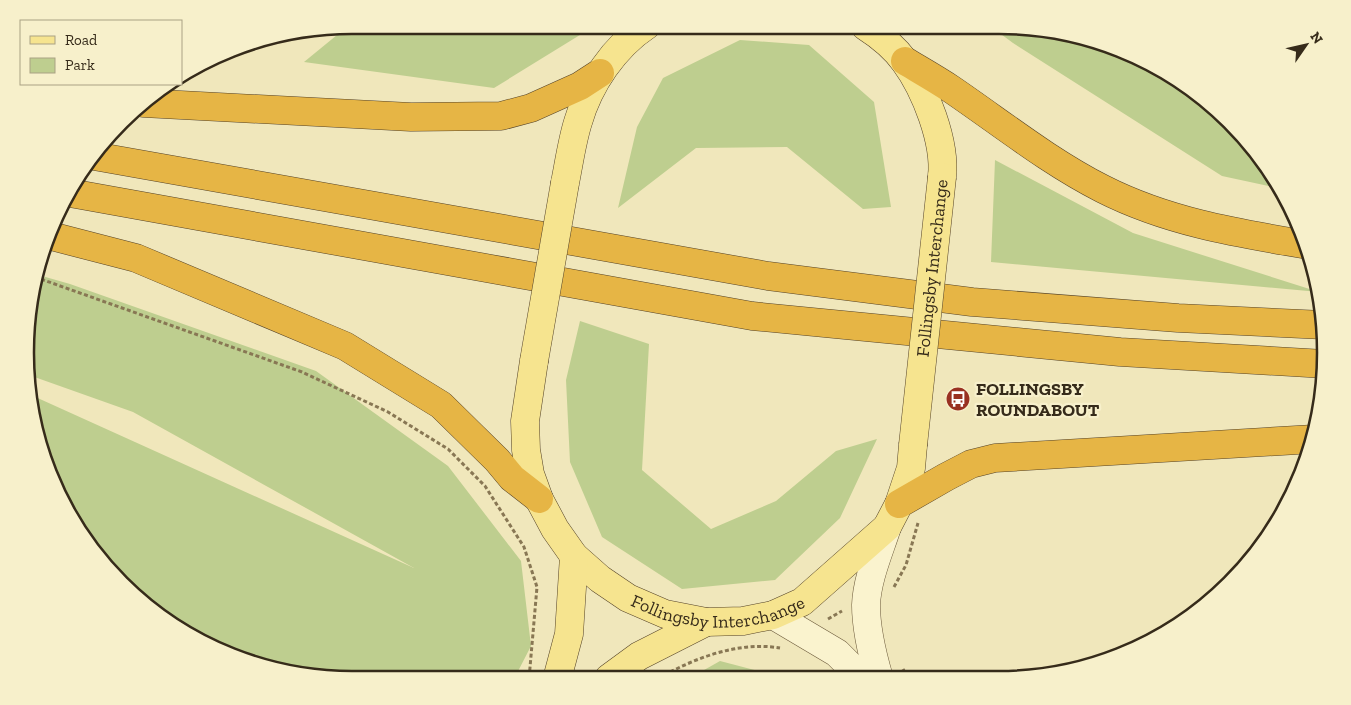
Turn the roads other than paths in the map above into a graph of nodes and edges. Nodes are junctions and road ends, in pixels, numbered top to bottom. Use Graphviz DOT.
graph roads {
  1 [pos="635,34"];
  2 [pos="877,34"];
  3 [pos="905,61"];
  4 [pos="600,73"];
  5 [pos="154,104"];
  6 [pos="101,157"];
  7 [pos="76,194"];
  8 [pos="56,237"];
  9 [pos="1297,243"];
  10 [pos="1316,325"];
  11 [pos="1317,364"];
  12 [pos="1305,440"];
  13 [pos="539,499"];
  14 [pos="893,516"];
  15 [pos="574,556"];
  16 [pos="773,615"];
  17 [pos="706,622"];
  18 [pos="559,671"];
  19 [pos="619,671"];
  20 [pos="855,671"];
  21 [pos="889,671"];
  1 -- 4 [label="main road, Follingsby Interchange"];
  2 -- 3 [label="main road, Follingsby Interchange"];
  3 -- 9 [label="highway"];
  3 -- 14 [label="main road, Follingsby Interchange, bridge"];
  4 -- 5 [label="highway"];
  4 -- 13 [label="main road, Follingsby Interchange, bridge"];
  6 -- 10 [label="highway"];
  7 -- 11 [label="highway"];
  8 -- 13 [label="highway"];
  12 -- 14 [label="highway"];
  13 -- 15 [label="main road, Follingsby Interchange"];
  14 -- 16 [label="main road, Follingsby Interchange"];
  14 -- 21 [label="street"];
  15 -- 17 [label="main road, Follingsby Interchange"];
  15 -- 18 [label="main road"];
  16 -- 17 [label="main road, Follingsby Interchange"];
  16 -- 20 [label="street"];
  17 -- 19 [label="main road"];
}
